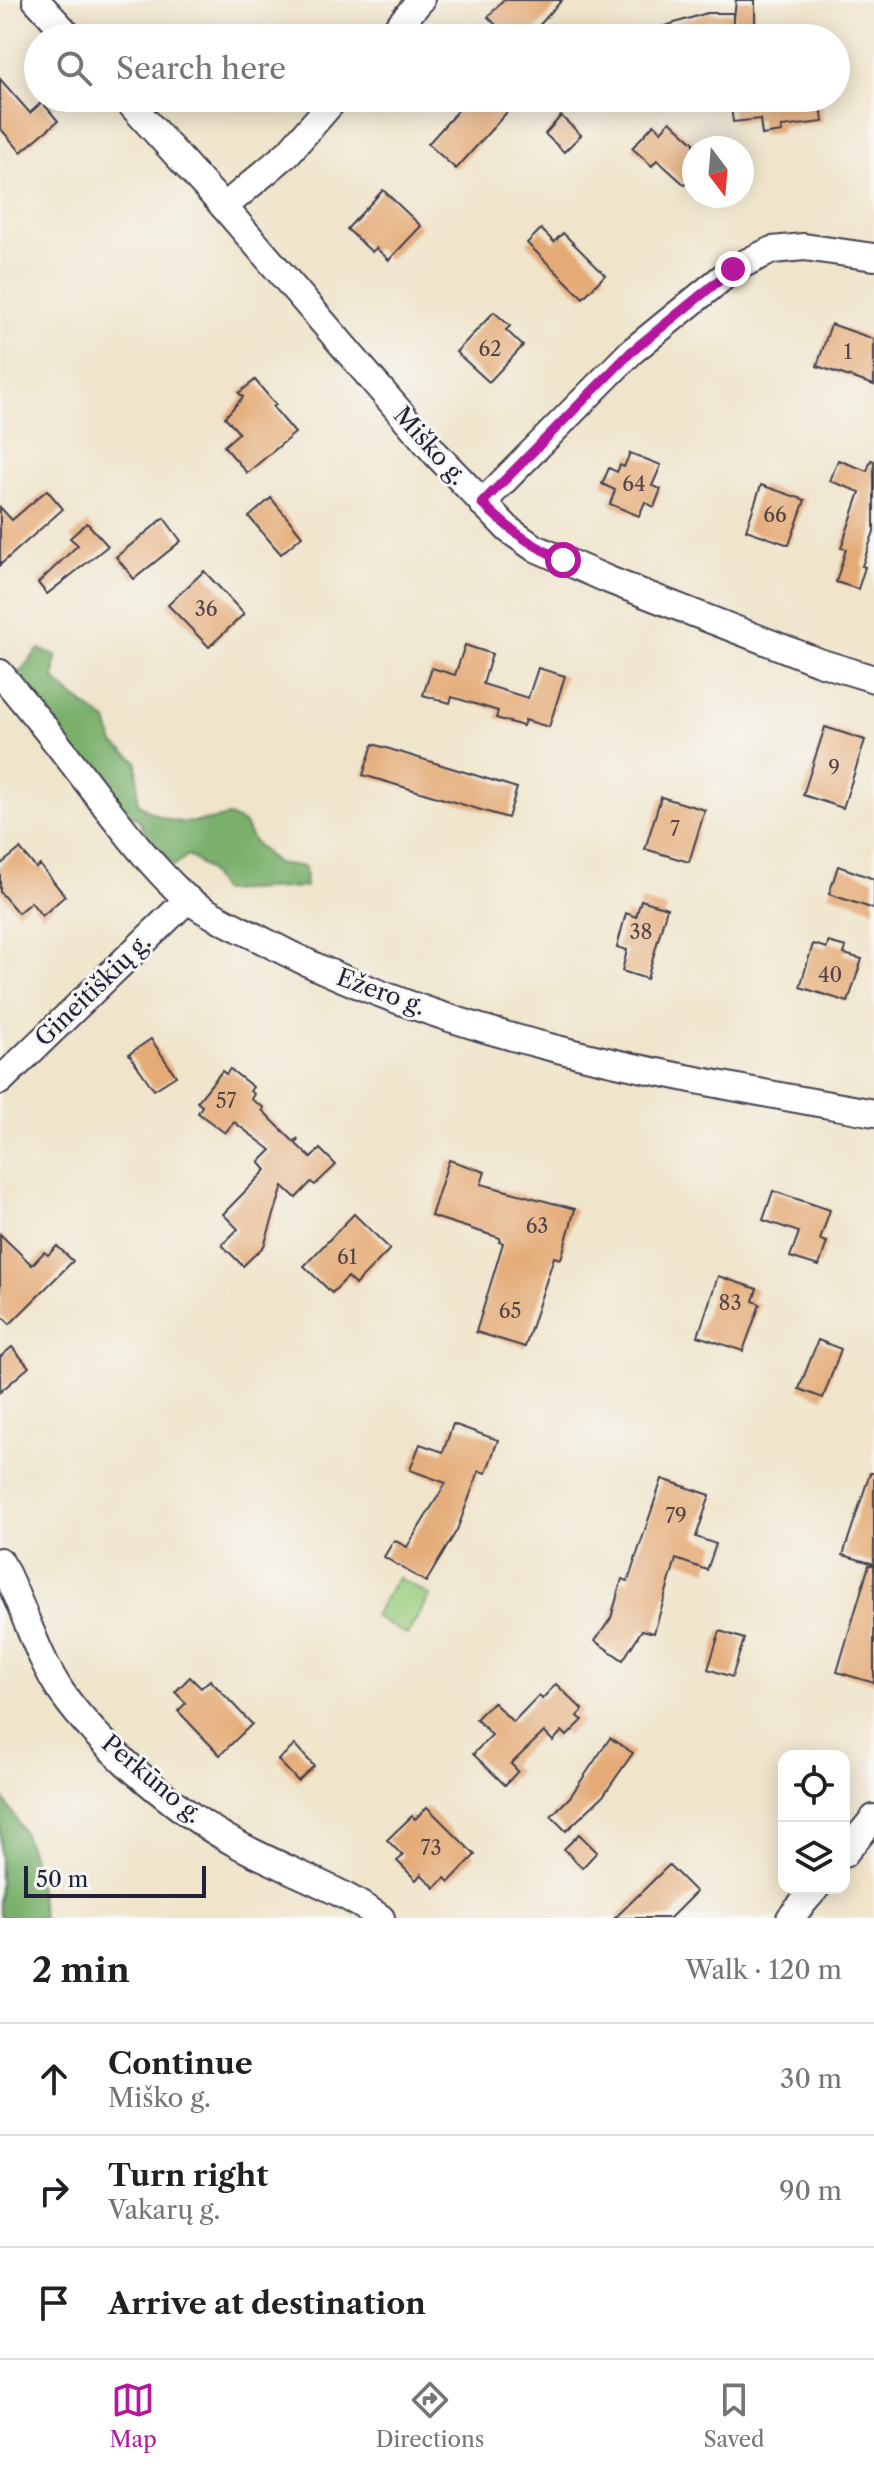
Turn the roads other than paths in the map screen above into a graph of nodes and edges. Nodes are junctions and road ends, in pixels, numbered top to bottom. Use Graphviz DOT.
graph roads {
  1 [pos="36,0"];
  2 [pos="421,0"];
  3 [pos="58,24"];
  4 [pos="400,24"];
  5 [pos="138,112"];
  6 [pos="324,112"];
  7 [pos="224,207"];
  8 [pos="874,257"];
  9 [pos="482,503"];
  10 [pos="0,673"];
  11 [pos="874,679"];
  12 [pos="188,899"];
  13 [pos="0,1081"];
  14 [pos="874,1113"];
  15 [pos="0,1561"];
  16 [pos="874,1818"];
  17 [pos="850,1847"];
  18 [pos="811,1894"];
  19 [pos="381,1918"];
  20 [pos="790,1918"];
  1 -- 3 [label="street"];
  2 -- 4 [label="street"];
  5 -- 7 [label="street, Miško g."];
  6 -- 7 [label="street"];
  7 -- 9 [label="street, Miško g."];
  8 -- 9 [label="street"];
  9 -- 11 [label="street, Miško g."];
  10 -- 12 [label="street, Ežero g."];
  12 -- 13 [label="street, Gineitiškių g."];
  12 -- 14 [label="street, Ežero g."];
  15 -- 19 [label="street, Perkūno g."];
  16 -- 17 [label="street"];
  18 -- 20 [label="street"];
}
